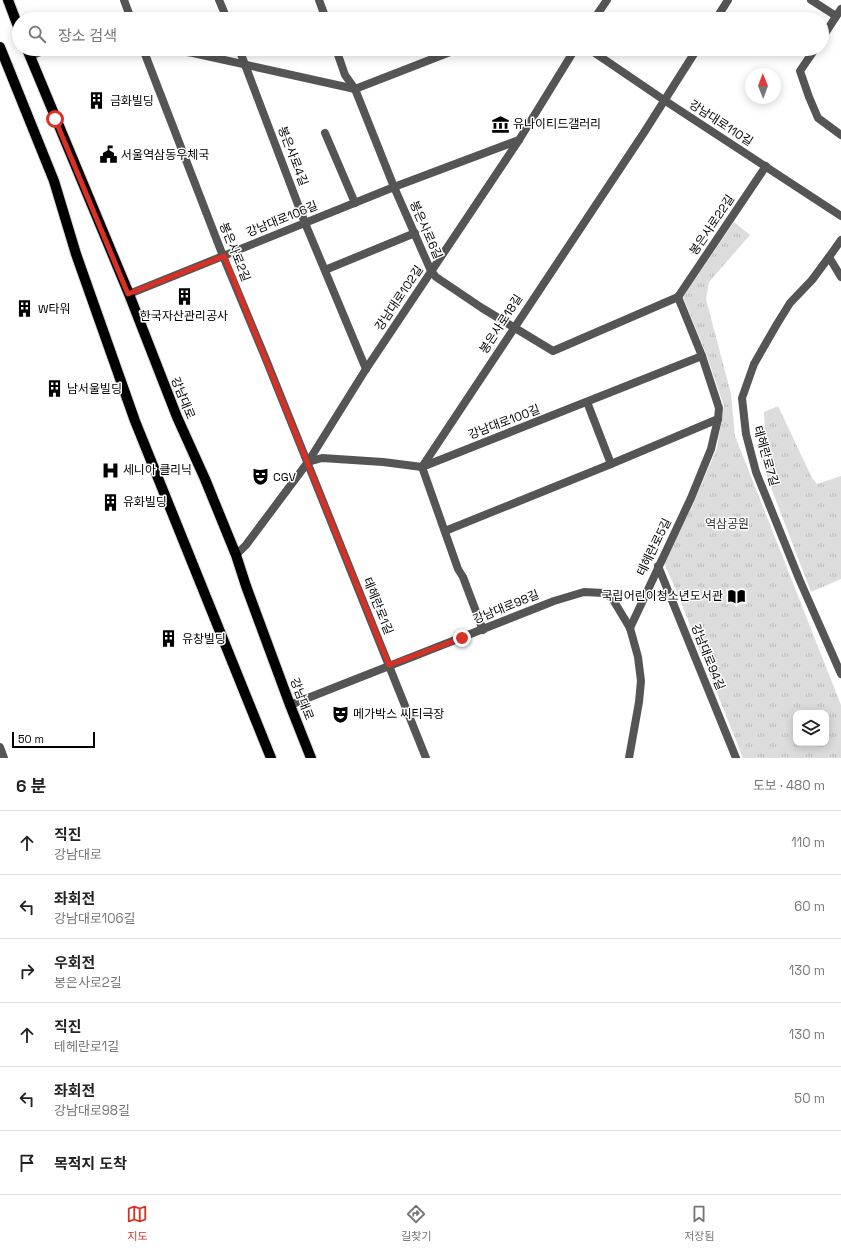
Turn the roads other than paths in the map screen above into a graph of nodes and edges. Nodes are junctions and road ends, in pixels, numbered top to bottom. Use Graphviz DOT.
graph roads {
  1 [pos="8,0"];
  2 [pos="124,0"];
  3 [pos="219,0"];
  4 [pos="319,0"];
  5 [pos="607,0"];
  6 [pos="728,0"];
  7 [pos="811,0"];
  8 [pos="13,12"];
  9 [pos="128,12"];
  10 [pos="223,12"];
  11 [pos="323,12"];
  12 [pos="599,12"];
  13 [pos="720,12"];
  14 [pos="839,13"];
  15 [pos="829,28"];
  16 [pos="0,47"];
  17 [pos="30,56"];
  18 [pos="146,56"];
  19 [pos="202,56"];
  20 [pos="242,56"];
  21 [pos="339,56"];
  22 [pos="440,56"];
  23 [pos="571,56"];
  24 [pos="599,56"];
  25 [pos="692,56"];
  26 [pos="810,56"];
  27 [pos="246,65"];
  28 [pos="355,89"];
  29 [pos="664,100"];
  30 [pos="325,133"];
  31 [pos="841,135"];
  32 [pos="519,140"];
  33 [pos="766,166"];
  34 [pos="394,187"];
  35 [pos="355,203"];
  36 [pos="841,216"];
  37 [pos="305,223"];
  38 [pos="414,233"];
  39 [pos="841,240"];
  40 [pos="224,256"];
  41 [pos="829,257"];
  42 [pos="325,270"];
  43 [pos="431,271"];
  44 [pos="841,277"];
  45 [pos="128,294"];
  46 [pos="678,297"];
  47 [pos="514,328"];
  48 [pos="702,356"];
  49 [pos="366,369"];
  50 [pos="587,402"];
  51 [pos="718,418"];
  52 [pos="308,462"];
  53 [pos="611,464"];
  54 [pos="422,467"];
  55 [pos="445,531"];
  56 [pos="236,555"];
  57 [pos="658,566"];
  58 [pos="630,628"];
  59 [pos="484,630"];
  60 [pos="389,665"];
  61 [pos="841,674"];
  62 [pos="290,705"];
  63 [pos="0,747"];
  64 [pos="4,758"];
  65 [pos="271,758"];
  66 [pos="311,758"];
  67 [pos="426,758"];
  68 [pos="629,758"];
  69 [pos="736,758"];
  1 -- 8 [label="main road"];
  2 -- 9 [label="street"];
  3 -- 10 [label="street"];
  4 -- 11 [label="street"];
  5 -- 12 [label="street"];
  6 -- 13 [label="street"];
  7 -- 14 [label="street"];
  14 -- 15 [label="street"];
  16 -- 65 [label="main road"];
  17 -- 45 [label="main road, 강남대로"];
  18 -- 40 [label="street, 봉은사로2길"];
  19 -- 27 [label="street"];
  20 -- 27 [label="street, 봉은사로4길"];
  21 -- 28 [label="street, 봉은사로6길"];
  22 -- 28 [label="street"];
  23 -- 32 [label="street, 강남대로102길"];
  24 -- 29 [label="street, 강남대로110길"];
  25 -- 29 [label="street, 봉은사로18길"];
  26 -- 31 [label="street"];
  27 -- 28 [label="street"];
  27 -- 37 [label="street, 봉은사로4길"];
  28 -- 34 [label="street, 봉은사로6길"];
  29 -- 33 [label="street, 강남대로110길"];
  29 -- 47 [label="street, 봉은사로18길"];
  30 -- 35 [label="street"];
  32 -- 34 [label="street, 강남대로106길"];
  32 -- 43 [label="street, 강남대로102길"];
  33 -- 36 [label="street, 강남대로110길"];
  33 -- 46 [label="street, 봉은사로22길"];
  34 -- 35 [label="street, 강남대로106길"];
  34 -- 38 [label="street, 봉은사로6길"];
  35 -- 37 [label="street, 강남대로106길"];
  37 -- 40 [label="street, 강남대로106길"];
  37 -- 42 [label="street, 봉은사로4길"];
  38 -- 42 [label="street"];
  38 -- 43 [label="street, 봉은사로6길"];
  39 -- 41 [label="street, 테헤란로7길"];
  40 -- 45 [label="street, 강남대로106길"];
  40 -- 52 [label="street, 봉은사로2길"];
  41 -- 44 [label="street"];
  41 -- 61 [label="street, 테헤란로7길"];
  42 -- 49 [label="street, 봉은사로4길"];
  43 -- 47 [label="street, 봉은사로6길"];
  43 -- 49 [label="street, 강남대로102길"];
  45 -- 56 [label="main road, 강남대로"];
  46 -- 47 [label="street, 봉은사로6길"];
  46 -- 48 [label="street, 테헤란로5길"];
  47 -- 54 [label="street, 봉은사로18길"];
  48 -- 50 [label="street, 강남대로100길"];
  48 -- 51 [label="street, 테헤란로5길"];
  49 -- 52 [label="street, 강남대로102길"];
  50 -- 53 [label="street"];
  50 -- 54 [label="street, 강남대로100길"];
  51 -- 53 [label="street"];
  51 -- 57 [label="street, 테헤란로5길"];
  52 -- 54 [label="street, 강남대로100길"];
  52 -- 56 [label="street, 강남대로102길"];
  52 -- 60 [label="street, 테헤란로1길"];
  53 -- 55 [label="street"];
  54 -- 55 [label="street"];
  55 -- 59 [label="street"];
  56 -- 62 [label="main road, 강남대로"];
  57 -- 58 [label="street, 테헤란로5길"];
  57 -- 69 [label="street, 강남대로94길"];
  58 -- 59 [label="street, 강남대로98길"];
  58 -- 68 [label="street"];
  59 -- 60 [label="street, 강남대로98길"];
  60 -- 62 [label="street, 강남대로98길"];
  60 -- 67 [label="street, 테헤란로1길"];
  62 -- 66 [label="main road, 강남대로"];
  63 -- 64 [label="street"];
}
